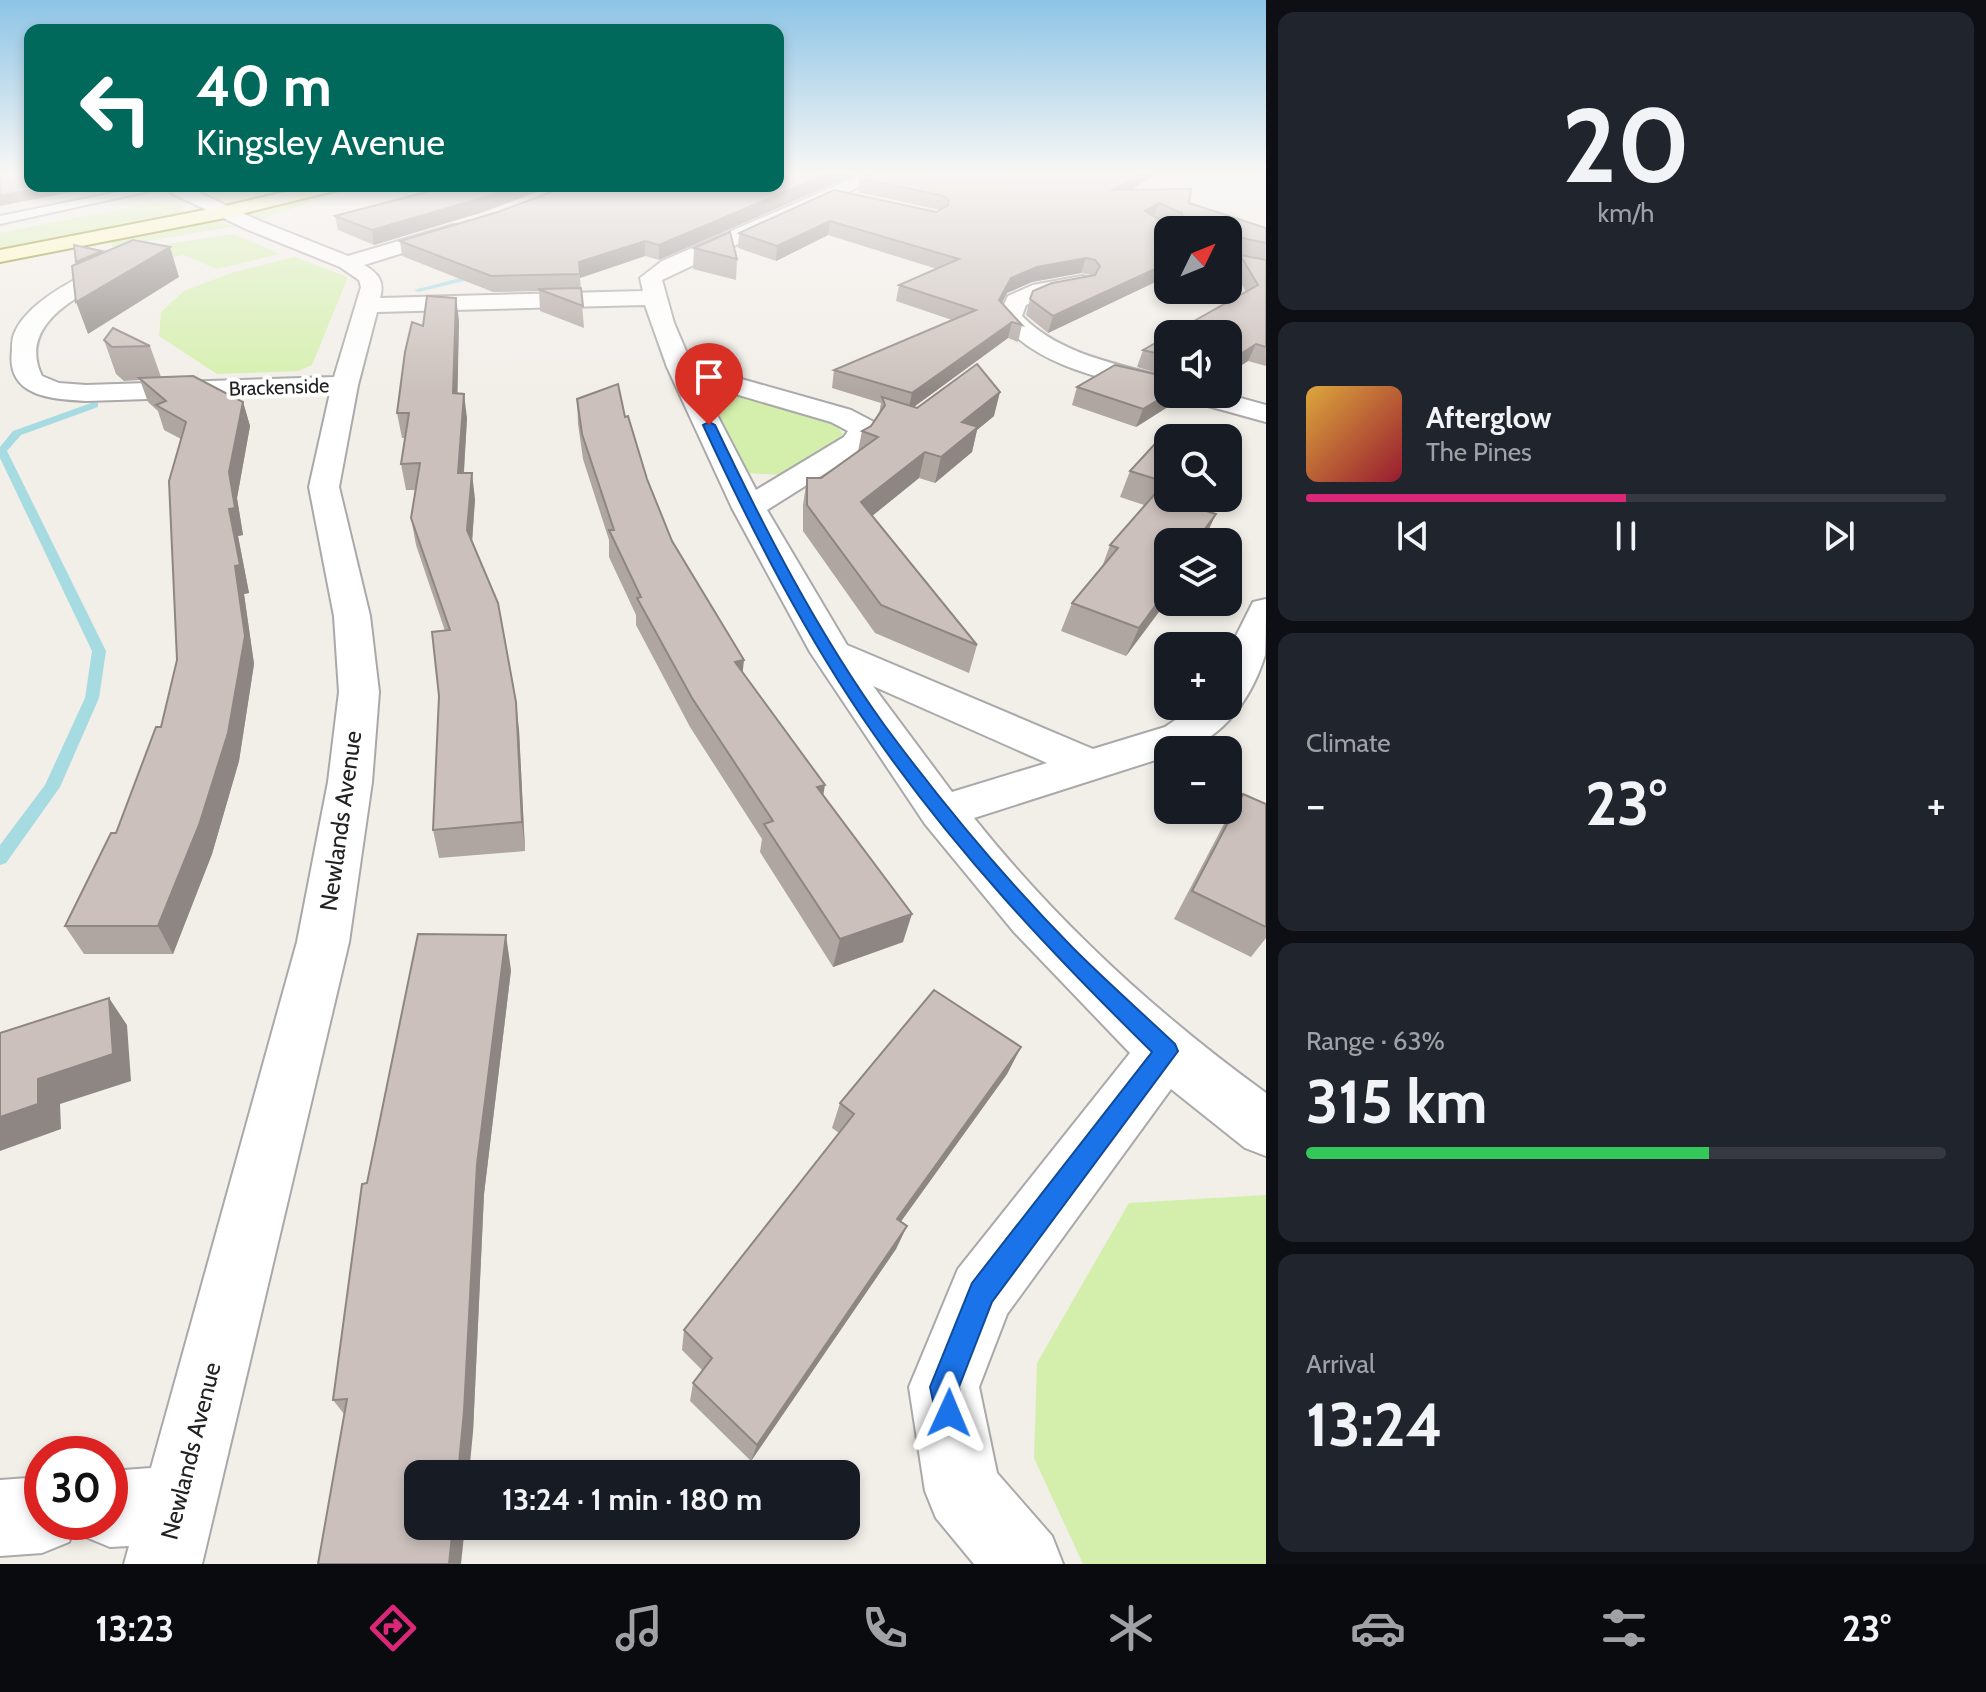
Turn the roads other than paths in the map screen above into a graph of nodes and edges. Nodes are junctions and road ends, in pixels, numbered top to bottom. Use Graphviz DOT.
graph roads {
  1 [pos="28,247"];
  2 [pos="311,247"];
  3 [pos="400,247"];
  4 [pos="713,247"];
  5 [pos="0,256"];
  6 [pos="151,256"];
  7 [pos="1242,262"];
  8 [pos="347,263"];
  9 [pos="1266,269"];
  10 [pos="1082,283"];
  11 [pos="654,298"];
  12 [pos="368,305"];
  13 [pos="26,333"];
  14 [pos="0,338"];
  15 [pos="682,370"];
  16 [pos="1154,382"];
  17 [pos="345,385"];
  18 [pos="1242,407"];
  19 [pos="1266,414"];
  20 [pos="748,508"];
  21 [pos="1266,610"];
  22 [pos="829,652"];
  23 [pos="1242,664"];
  24 [pos="1242,696"];
  25 [pos="1266,697"];
  26 [pos="1205,720"];
  27 [pos="1093,766"];
  28 [pos="941,812"];
  29 [pos="1166,1051"];
  30 [pos="1266,1128"];
  31 [pos="24,1516"];
  32 [pos="0,1518"];
  33 [pos="150,1526"];
  34 [pos="1024,1564"];
  1 -- 5 [label="main road"];
  2 -- 8 [label="street, Newlands Avenue"];
  3 -- 8 [label="street"];
  4 -- 11 [label="street"];
  6 -- 13 [label="street"];
  7 -- 9 [label="street"];
  8 -- 12 [label="street, Newlands Avenue"];
  10 -- 16 [label="street"];
  11 -- 12 [label="street"];
  11 -- 15 [label="street"];
  12 -- 17 [label="street, Newlands Avenue"];
  13 -- 14 [label="street"];
  13 -- 17 [label="street, Brackenside"];
  15 -- 20 [label="street"];
  15 -- 20 [label="street"];
  17 -- 33 [label="street, Newlands Avenue"];
  18 -- 19 [label="street"];
  20 -- 22 [label="street"];
  21 -- 23 [label="street"];
  22 -- 27 [label="street"];
  22 -- 28 [label="street"];
  24 -- 25 [label="street"];
  26 -- 27 [label="street"];
  27 -- 28 [label="street"];
  28 -- 29 [label="street"];
  29 -- 30 [label="street"];
  29 -- 34 [label="street"];
  31 -- 32 [label="street"];
}
